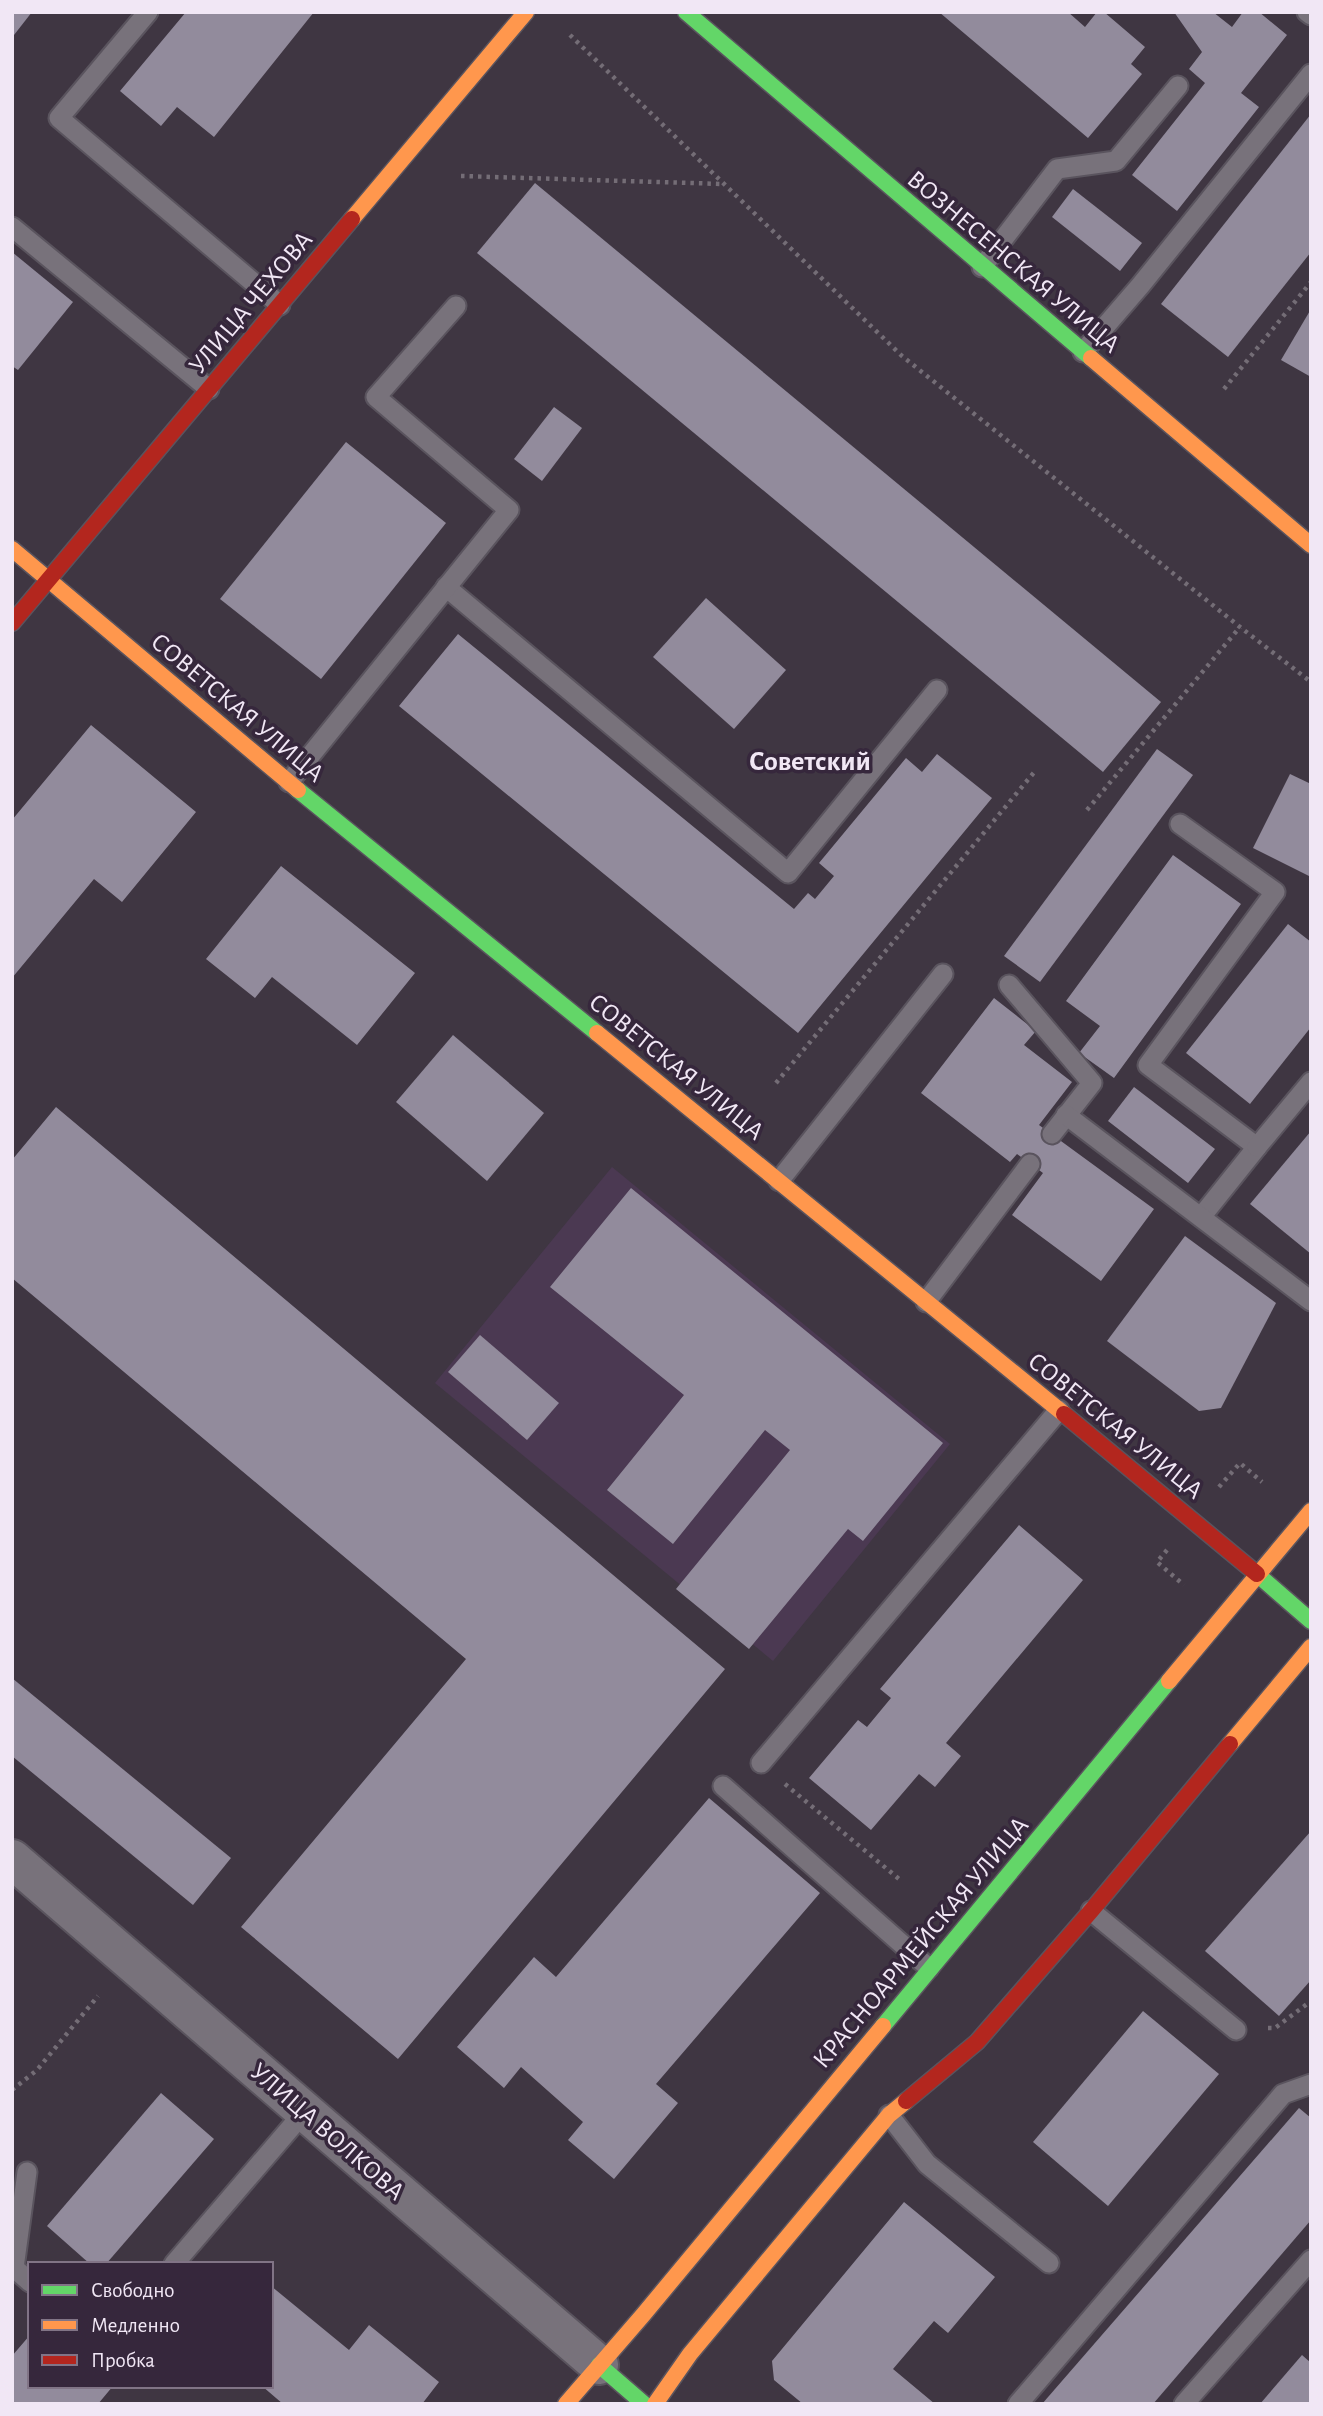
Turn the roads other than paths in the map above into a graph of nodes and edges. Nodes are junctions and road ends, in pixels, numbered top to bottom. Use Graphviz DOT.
graph roads {
  1 [pos="148,12"];
  2 [pos="526,12"];
  3 [pos="685,12"];
  4 [pos="1311,74"];
  5 [pos="1178,86"];
  6 [pos="12,227"];
  7 [pos="982,267"];
  8 [pos="280,305"];
  9 [pos="456,306"];
  10 [pos="1083,352"];
  11 [pos="209,389"];
  12 [pos="1311,545"];
  13 [pos="12,549"];
  14 [pos="48,580"];
  15 [pos="446,587"];
  16 [pos="12,622"];
  17 [pos="936,690"];
  18 [pos="289,782"];
  19 [pos="1180,824"];
  20 [pos="943,974"];
  21 [pos="1009,985"];
  22 [pos="1311,1082"];
  23 [pos="1066,1115"];
  24 [pos="1052,1134"];
  25 [pos="1257,1147"];
  26 [pos="1030,1164"];
  27 [pos="779,1181"];
  28 [pos="1201,1217"];
  29 [pos="1311,1301"];
  30 [pos="926,1302"];
  31 [pos="1059,1410"];
  32 [pos="1311,1511"];
  33 [pos="1257,1574"];
  34 [pos="1311,1621"];
  35 [pos="1311,1647"];
  36 [pos="761,1763"];
  37 [pos="723,1786"];
  38 [pos="12,1859"];
  39 [pos="1091,1911"];
  40 [pos="929,1968"];
  41 [pos="1236,2030"];
  42 [pos="1311,2084"];
  43 [pos="305,2111"];
  44 [pos="889,2115"];
  45 [pos="27,2172"];
  46 [pos="1311,2260"];
  47 [pos="176,2262"];
  48 [pos="1049,2263"];
  49 [pos="28,2280"];
  50 [pos="599,2365"];
  51 [pos="566,2404"];
  52 [pos="644,2404"];
  53 [pos="655,2404"];
  54 [pos="1018,2404"];
  55 [pos="1184,2404"];
  1 -- 8 [label="lane"];
  2 -- 8 [label="street, УЛИЦА ЧЕХОВА"];
  3 -- 7 [label="street, ВОЗНЕСЕНСКАЯ УЛИЦА"];
  4 -- 10 [label="lane"];
  5 -- 7 [label="lane"];
  6 -- 11 [label="lane"];
  7 -- 10 [label="street, ВОЗНЕСЕНСКАЯ УЛИЦА"];
  8 -- 11 [label="street, УЛИЦА ЧЕХОВА"];
  9 -- 15 [label="lane"];
  10 -- 12 [label="street, ВОЗНЕСЕНСКАЯ УЛИЦА"];
  11 -- 14 [label="street, УЛИЦА ЧЕХОВА"];
  13 -- 14 [label="street, СОВЕТСКАЯ УЛИЦА"];
  14 -- 16 [label="street, УЛИЦА ЧЕХОВА"];
  14 -- 18 [label="street, СОВЕТСКАЯ УЛИЦА"];
  15 -- 17 [label="lane"];
  15 -- 18 [label="lane"];
  18 -- 27 [label="street, СОВЕТСКАЯ УЛИЦА"];
  19 -- 25 [label="lane"];
  20 -- 27 [label="lane"];
  21 -- 23 [label="lane"];
  22 -- 25 [label="lane"];
  23 -- 24 [label="lane"];
  23 -- 28 [label="lane"];
  25 -- 28 [label="lane"];
  26 -- 30 [label="lane"];
  27 -- 30 [label="street, СОВЕТСКАЯ УЛИЦА"];
  28 -- 29 [label="lane"];
  30 -- 31 [label="street, СОВЕТСКАЯ УЛИЦА"];
  31 -- 33 [label="street, СОВЕТСКАЯ УЛИЦА"];
  31 -- 36 [label="lane"];
  32 -- 33 [label="street, КРАСНОАРМЕЙСКАЯ УЛИЦА"];
  33 -- 34 [label="street, СОВЕТСКАЯ УЛИЦА"];
  33 -- 40 [label="street, КРАСНОАРМЕЙСКАЯ УЛИЦА"];
  35 -- 39 [label="street"];
  37 -- 40 [label="lane"];
  38 -- 43 [label="street, УЛИЦА ВОЛКОВА"];
  39 -- 41 [label="lane"];
  39 -- 44 [label="street"];
  40 -- 50 [label="street, КРАСНОАРМЕЙСКАЯ УЛИЦА"];
  42 -- 54 [label="lane"];
  43 -- 47 [label="lane"];
  43 -- 50 [label="street, УЛИЦА ВОЛКОВА"];
  44 -- 48 [label="lane"];
  44 -- 53 [label="street"];
  45 -- 49 [label="lane"];
  46 -- 55 [label="lane"];
  50 -- 51 [label="street, КРАСНОАРМЕЙСКАЯ УЛИЦА"];
  50 -- 52 [label="street, УЛИЦА ВОЛКОВА"];
}
